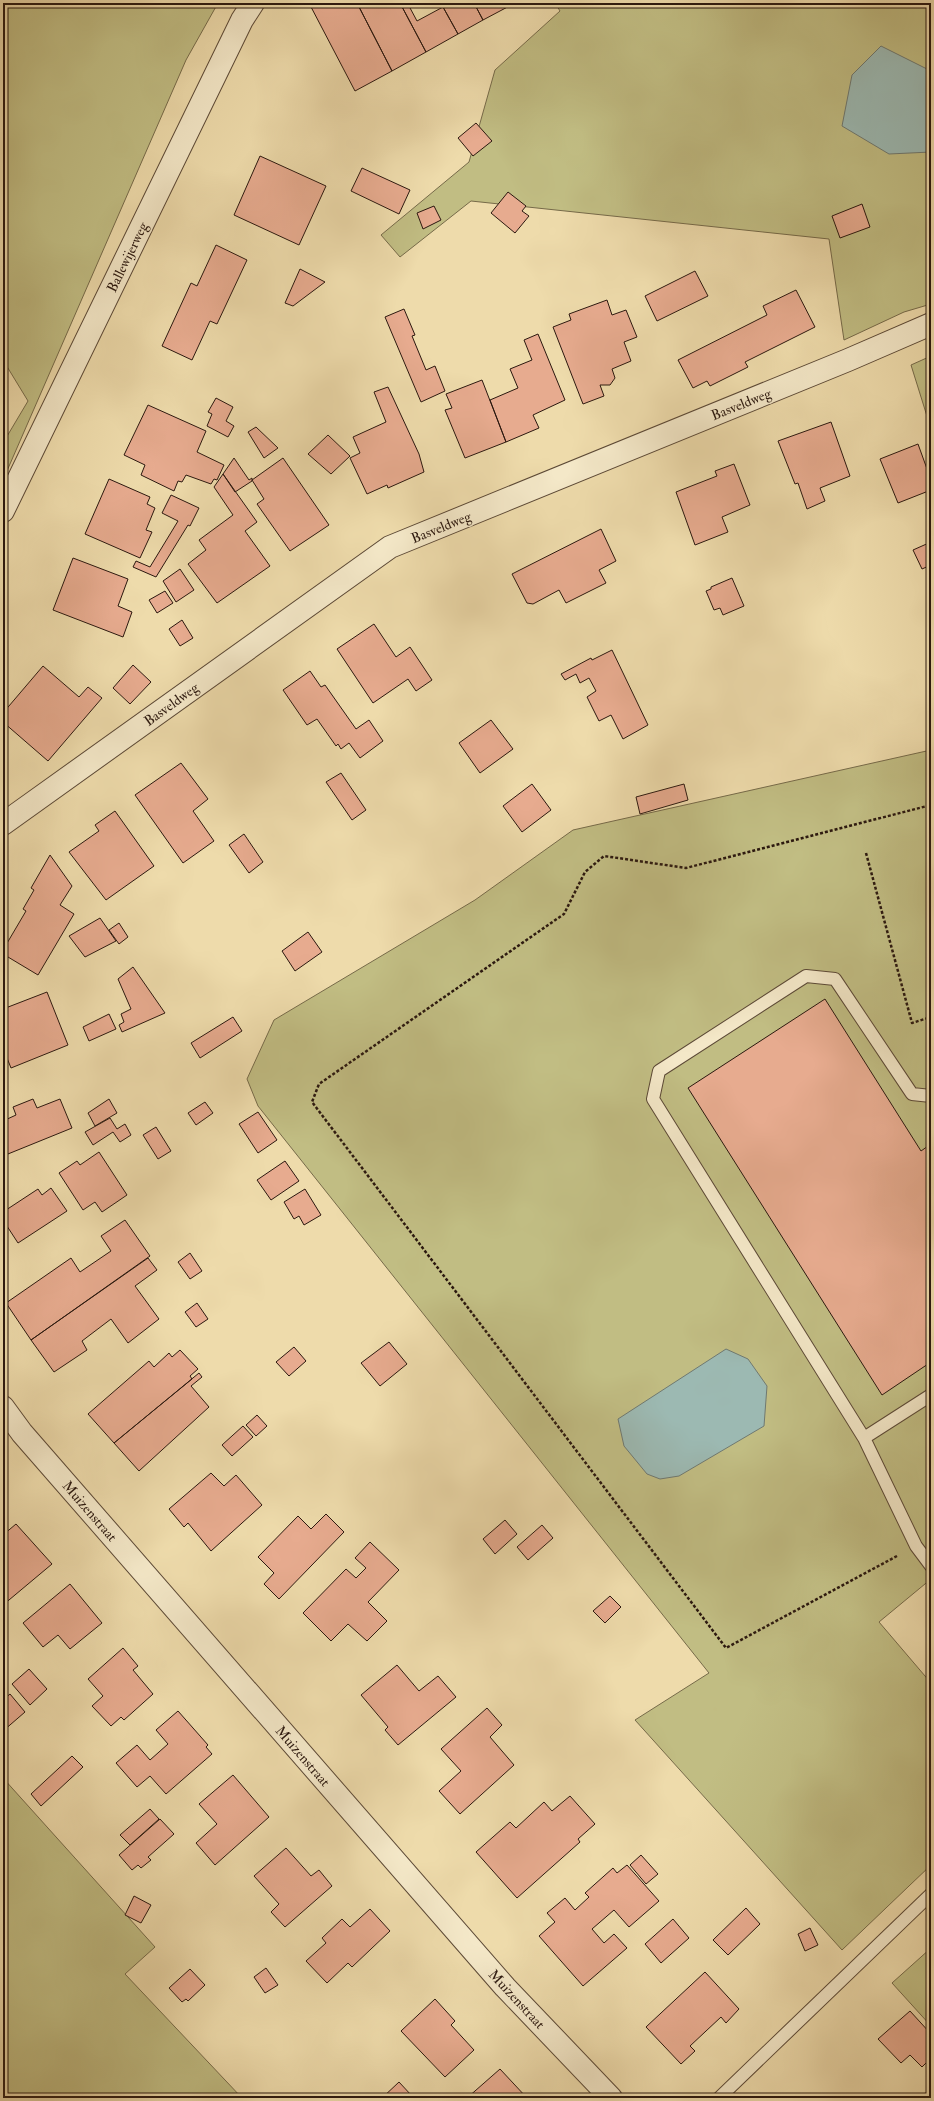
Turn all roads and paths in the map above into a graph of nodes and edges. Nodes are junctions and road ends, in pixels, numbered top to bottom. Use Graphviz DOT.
graph roads {
  1 [pos="253,3"];
  2 [pos="931,324"];
  3 [pos="3,511"];
  4 [pos="931,805"];
  5 [pos="3,824"];
  6 [pos="866,853"];
  7 [pos="931,1017"];
  8 [pos="931,1096"];
  9 [pos="931,1395"];
  10 [pos="3,1407"];
  11 [pos="864,1438"];
  12 [pos="916,1546"];
  13 [pos="931,1566"];
  14 [pos="931,1894"];
  15 [pos="611,2098"];
  16 [pos="720,2098"];
  1 -- 3 [label="street, Ballewijerweg"];
  2 -- 5 [label="street, Basveldweg"];
  4 -- 12 [label="path"];
  6 -- 7 [label="path"];
  8 -- 11 [label="lane"];
  9 -- 11 [label="lane"];
  10 -- 15 [label="street, Muizenstraat"];
  11 -- 12 [label="lane"];
  12 -- 13 [label="lane"];
  14 -- 16 [label="lane"];
}
